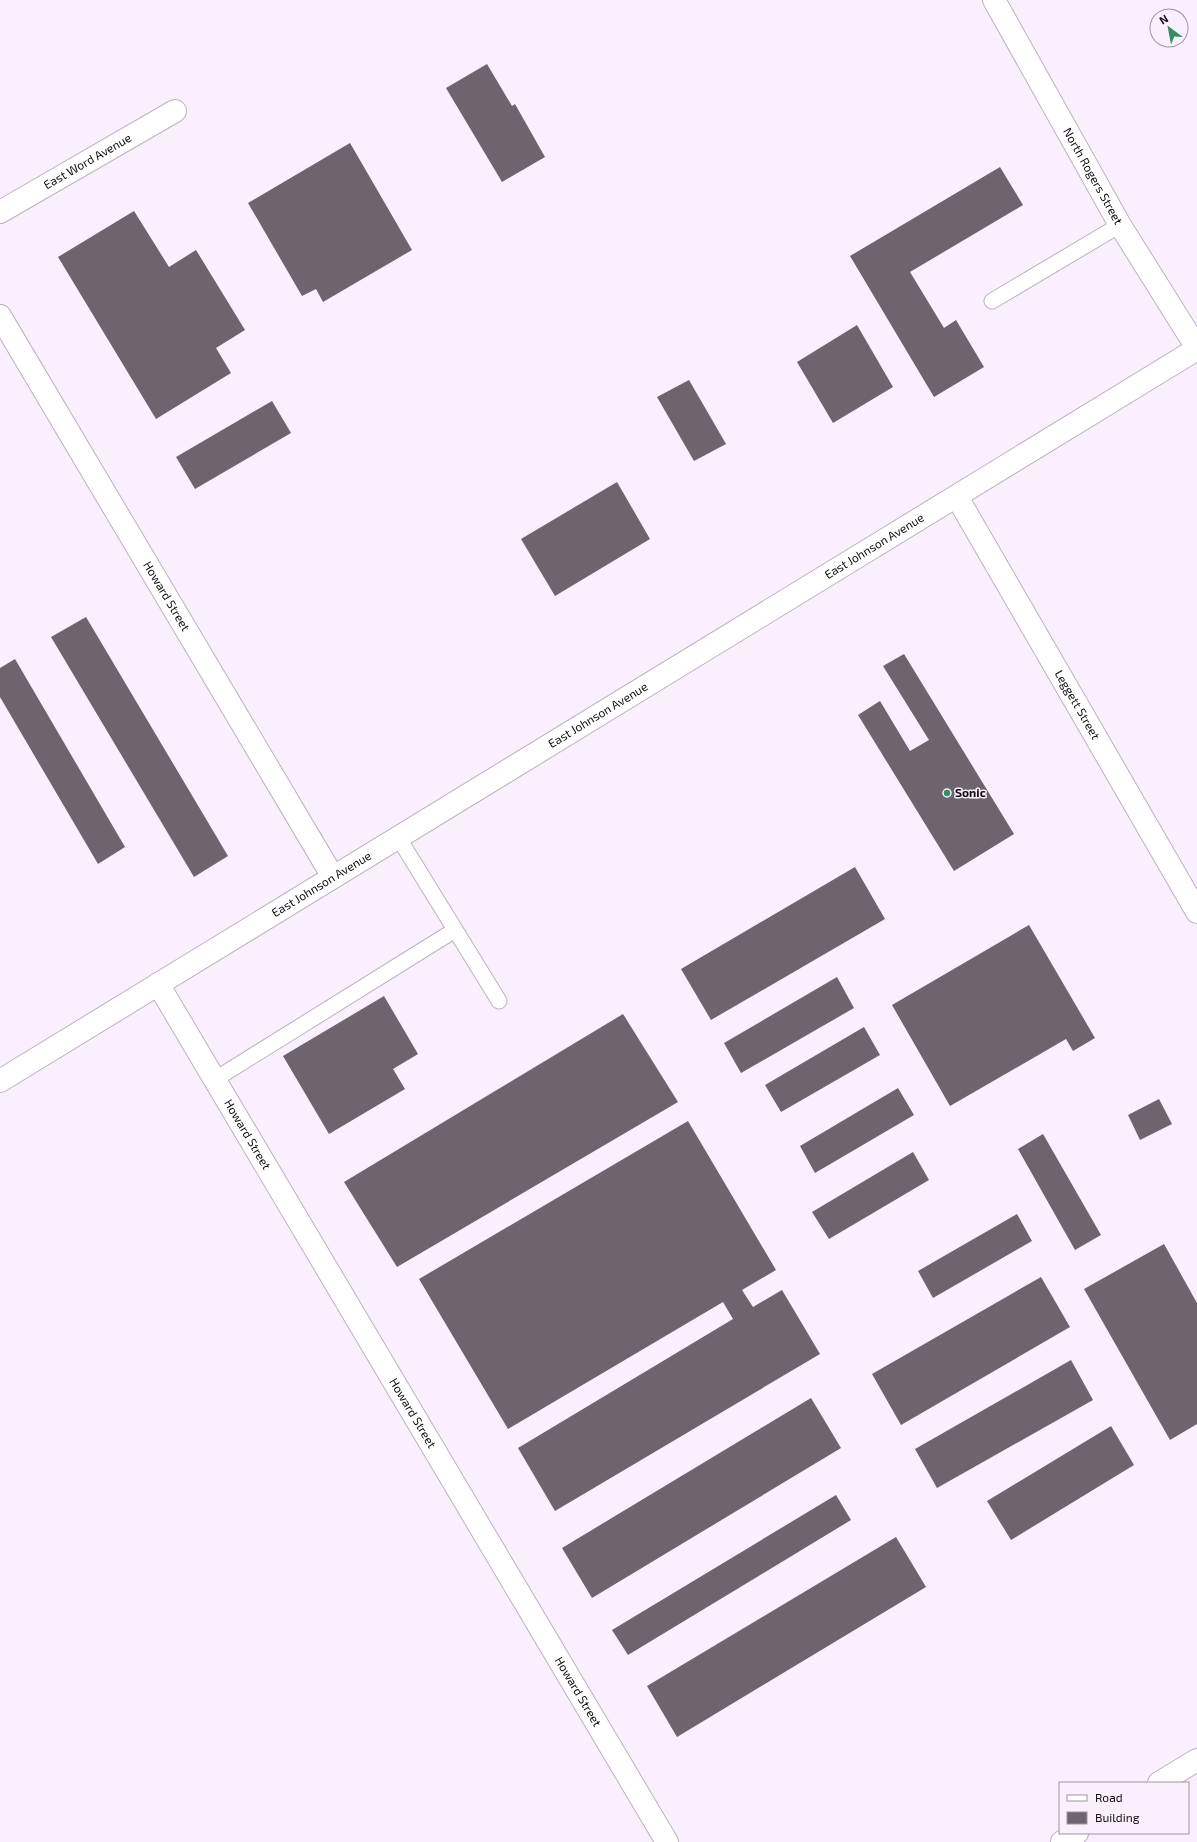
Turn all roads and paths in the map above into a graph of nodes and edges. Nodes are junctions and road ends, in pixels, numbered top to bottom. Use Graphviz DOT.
graph roads {
  1 [pos="994,0"];
  2 [pos="175,112"];
  3 [pos="0,212"];
  4 [pos="1120,225"];
  5 [pos="992,301"];
  6 [pos="0,316"];
  7 [pos="1197,349"];
  8 [pos="957,497"];
  9 [pos="398,837"];
  10 [pos="333,877"];
  11 [pos="1197,912"];
  12 [pos="456,930"];
  13 [pos="158,984"];
  14 [pos="499,1000"];
  15 [pos="214,1080"];
  16 [pos="0,1081"];
  17 [pos="1197,1760"];
  18 [pos="1161,1782"];
  19 [pos="1075,1834"];
  20 [pos="667,1842"];
  21 [pos="1062,1842"];
  1 -- 4 [label="street, North Rogers Street"];
  2 -- 3 [label="street, East Word Avenue"];
  4 -- 5 [label="lane"];
  4 -- 7 [label="street, North Rogers Street"];
  6 -- 10 [label="street, Howard Street"];
  7 -- 8 [label="street, East Johnson Avenue"];
  8 -- 9 [label="street, East Johnson Avenue"];
  8 -- 11 [label="street, Leggett Street"];
  9 -- 10 [label="street, East Johnson Avenue"];
  9 -- 12 [label="lane"];
  10 -- 13 [label="street, East Johnson Avenue"];
  12 -- 14 [label="lane"];
  12 -- 15 [label="lane"];
  13 -- 15 [label="street, Howard Street"];
  13 -- 16 [label="street, East Johnson Avenue"];
  15 -- 20 [label="street, Howard Street"];
  17 -- 18 [label="street"];
  19 -- 21 [label="street"];
}
